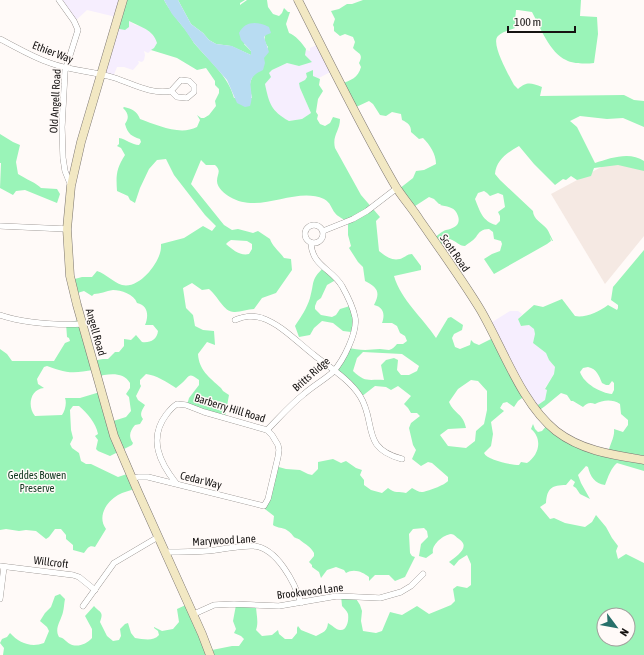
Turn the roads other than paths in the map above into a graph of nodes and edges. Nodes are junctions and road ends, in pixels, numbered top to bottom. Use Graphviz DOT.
graph roads {
  1 [pos="59,0"];
  2 [pos="123,0"];
  3 [pos="298,0"];
  4 [pos="0,39"];
  5 [pos="65,68"];
  6 [pos="101,74"];
  7 [pos="171,91"];
  8 [pos="70,186"];
  9 [pos="397,188"];
  10 [pos="0,226"];
  11 [pos="67,228"];
  12 [pos="323,231"];
  13 [pos="311,243"];
  14 [pos="0,315"];
  15 [pos="235,320"];
  16 [pos="82,324"];
  17 [pos="334,370"];
  18 [pos="267,430"];
  19 [pos="402,459"];
  20 [pos="644,460"];
  21 [pos="132,479"];
  22 [pos="176,484"];
  23 [pos="264,506"];
  24 [pos="158,537"];
  25 [pos="166,552"];
  26 [pos="2,566"];
  27 [pos="423,574"];
  28 [pos="95,590"];
  29 [pos="0,599"];
  30 [pos="301,603"];
  31 [pos="83,606"];
  32 [pos="194,614"];
  33 [pos="210,655"];
  1 -- 5 [label="street, Old Angell Road"];
  2 -- 6 [label="main road, Angell Road"];
  3 -- 9 [label="main road, Scott Road"];
  4 -- 5 [label="street, Ethier Way"];
  5 -- 6 [label="street, Ethier Way"];
  5 -- 8 [label="street, Old Angell Road"];
  6 -- 7 [label="street, Ethier Way"];
  6 -- 8 [label="main road, Angell Road"];
  8 -- 11 [label="main road, Angell Road"];
  9 -- 12 [label="street"];
  9 -- 20 [label="main road, Scott Road"];
  10 -- 11 [label="street"];
  11 -- 16 [label="main road, Angell Road"];
  12 -- 13 [label="street"];
  12 -- 13 [label="street, Britts Ridge"];
  13 -- 17 [label="street, Britts Ridge"];
  14 -- 16 [label="street"];
  15 -- 17 [label="street"];
  16 -- 21 [label="main road, Angell Road"];
  17 -- 18 [label="street, Britts Ridge"];
  17 -- 19 [label="street"];
  18 -- 22 [label="street, Barberry Hill Road"];
  18 -- 23 [label="street, Barberry Hill Road"];
  21 -- 22 [label="street, Cedar Way"];
  21 -- 24 [label="main road, Angell Road"];
  22 -- 23 [label="street, Cedar Way"];
  24 -- 25 [label="main road, Angell Road"];
  24 -- 28 [label="street"];
  25 -- 30 [label="street, Marywood Lane"];
  25 -- 32 [label="main road, Angell Road"];
  26 -- 28 [label="street, Willcroft"];
  26 -- 29 [label="street"];
  27 -- 30 [label="street, Brookwood Lane"];
  28 -- 31 [label="street"];
  30 -- 32 [label="street, Brookwood Lane"];
  32 -- 33 [label="main road, Angell Road"];
}
